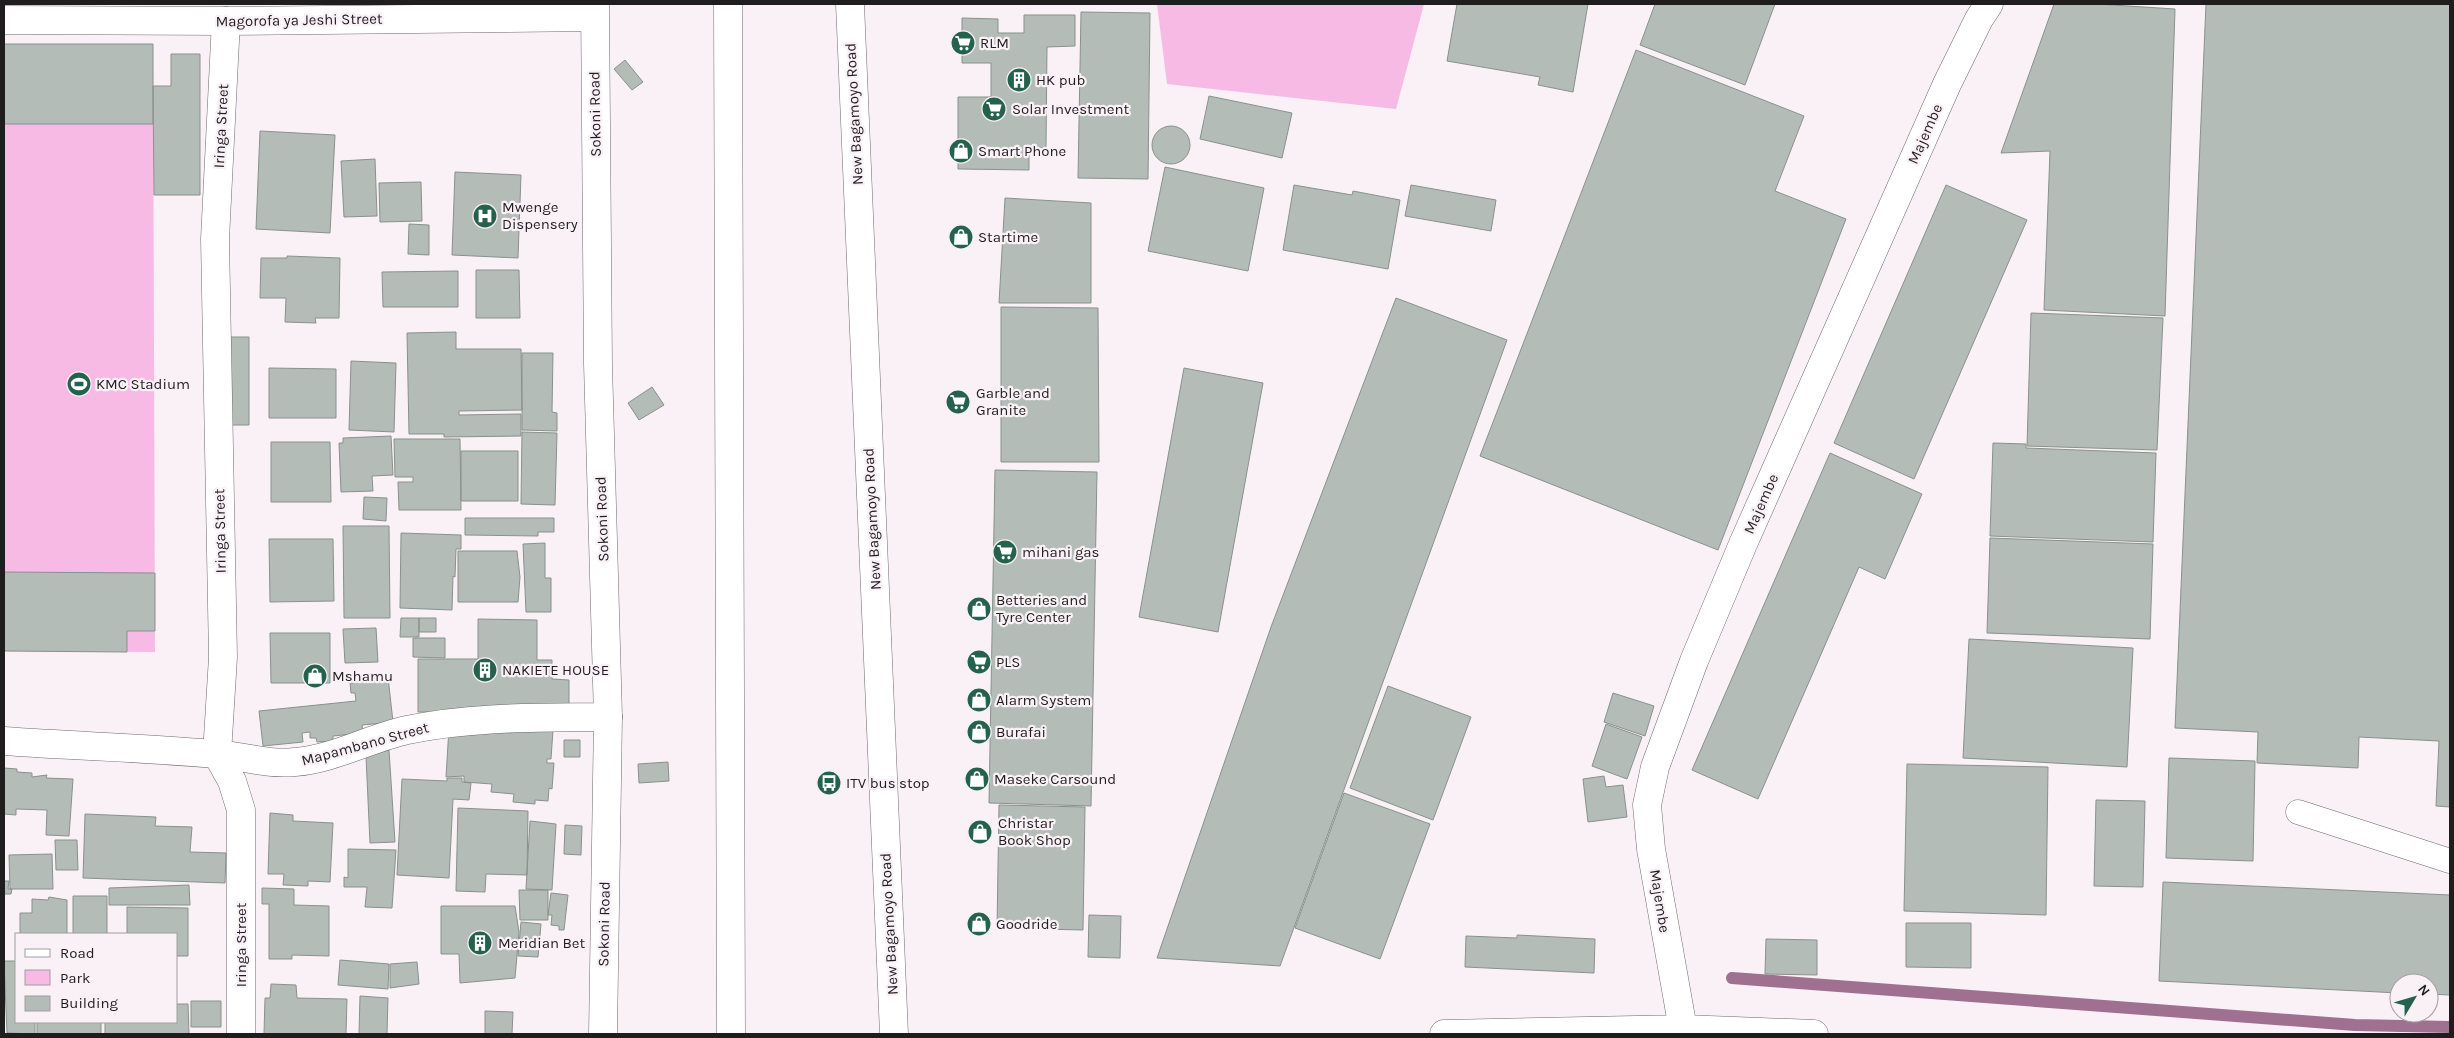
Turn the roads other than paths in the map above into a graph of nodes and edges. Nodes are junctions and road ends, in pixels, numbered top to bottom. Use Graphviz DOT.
graph roads {
  1 [pos="728,4"];
  2 [pos="850,4"];
  3 [pos="1989,4"];
  4 [pos="594,10"];
  5 [pos="4,20"];
  6 [pos="226,21"];
  7 [pos="608,717"];
  8 [pos="4,741"];
  9 [pos="217,754"];
  10 [pos="2298,812"];
  11 [pos="2450,861"];
  12 [pos="1682,1029"];
  13 [pos="241,1034"];
  14 [pos="603,1034"];
  15 [pos="731,1034"];
  16 [pos="894,1034"];
  17 [pos="1444,1034"];
  18 [pos="1814,1034"];
  1 -- 15 [label="main road"];
  2 -- 16 [label="main road, New Bagamoyo Road"];
  3 -- 12 [label="main road, Majembe"];
  4 -- 6 [label="main road, Magorofa ya Jeshi Street"];
  4 -- 7 [label="main road, Sokoni Road"];
  5 -- 6 [label="main road, Magorofa ya Jeshi Street"];
  6 -- 9 [label="main road, Iringa Street"];
  7 -- 9 [label="main road, Mapambano Street"];
  7 -- 14 [label="main road, Sokoni Road"];
  8 -- 9 [label="main road, Mapambano Street"];
  9 -- 13 [label="main road, Iringa Street"];
  10 -- 11 [label="lane"];
  12 -- 17 [label="main road"];
  12 -- 18 [label="main road"];
}
